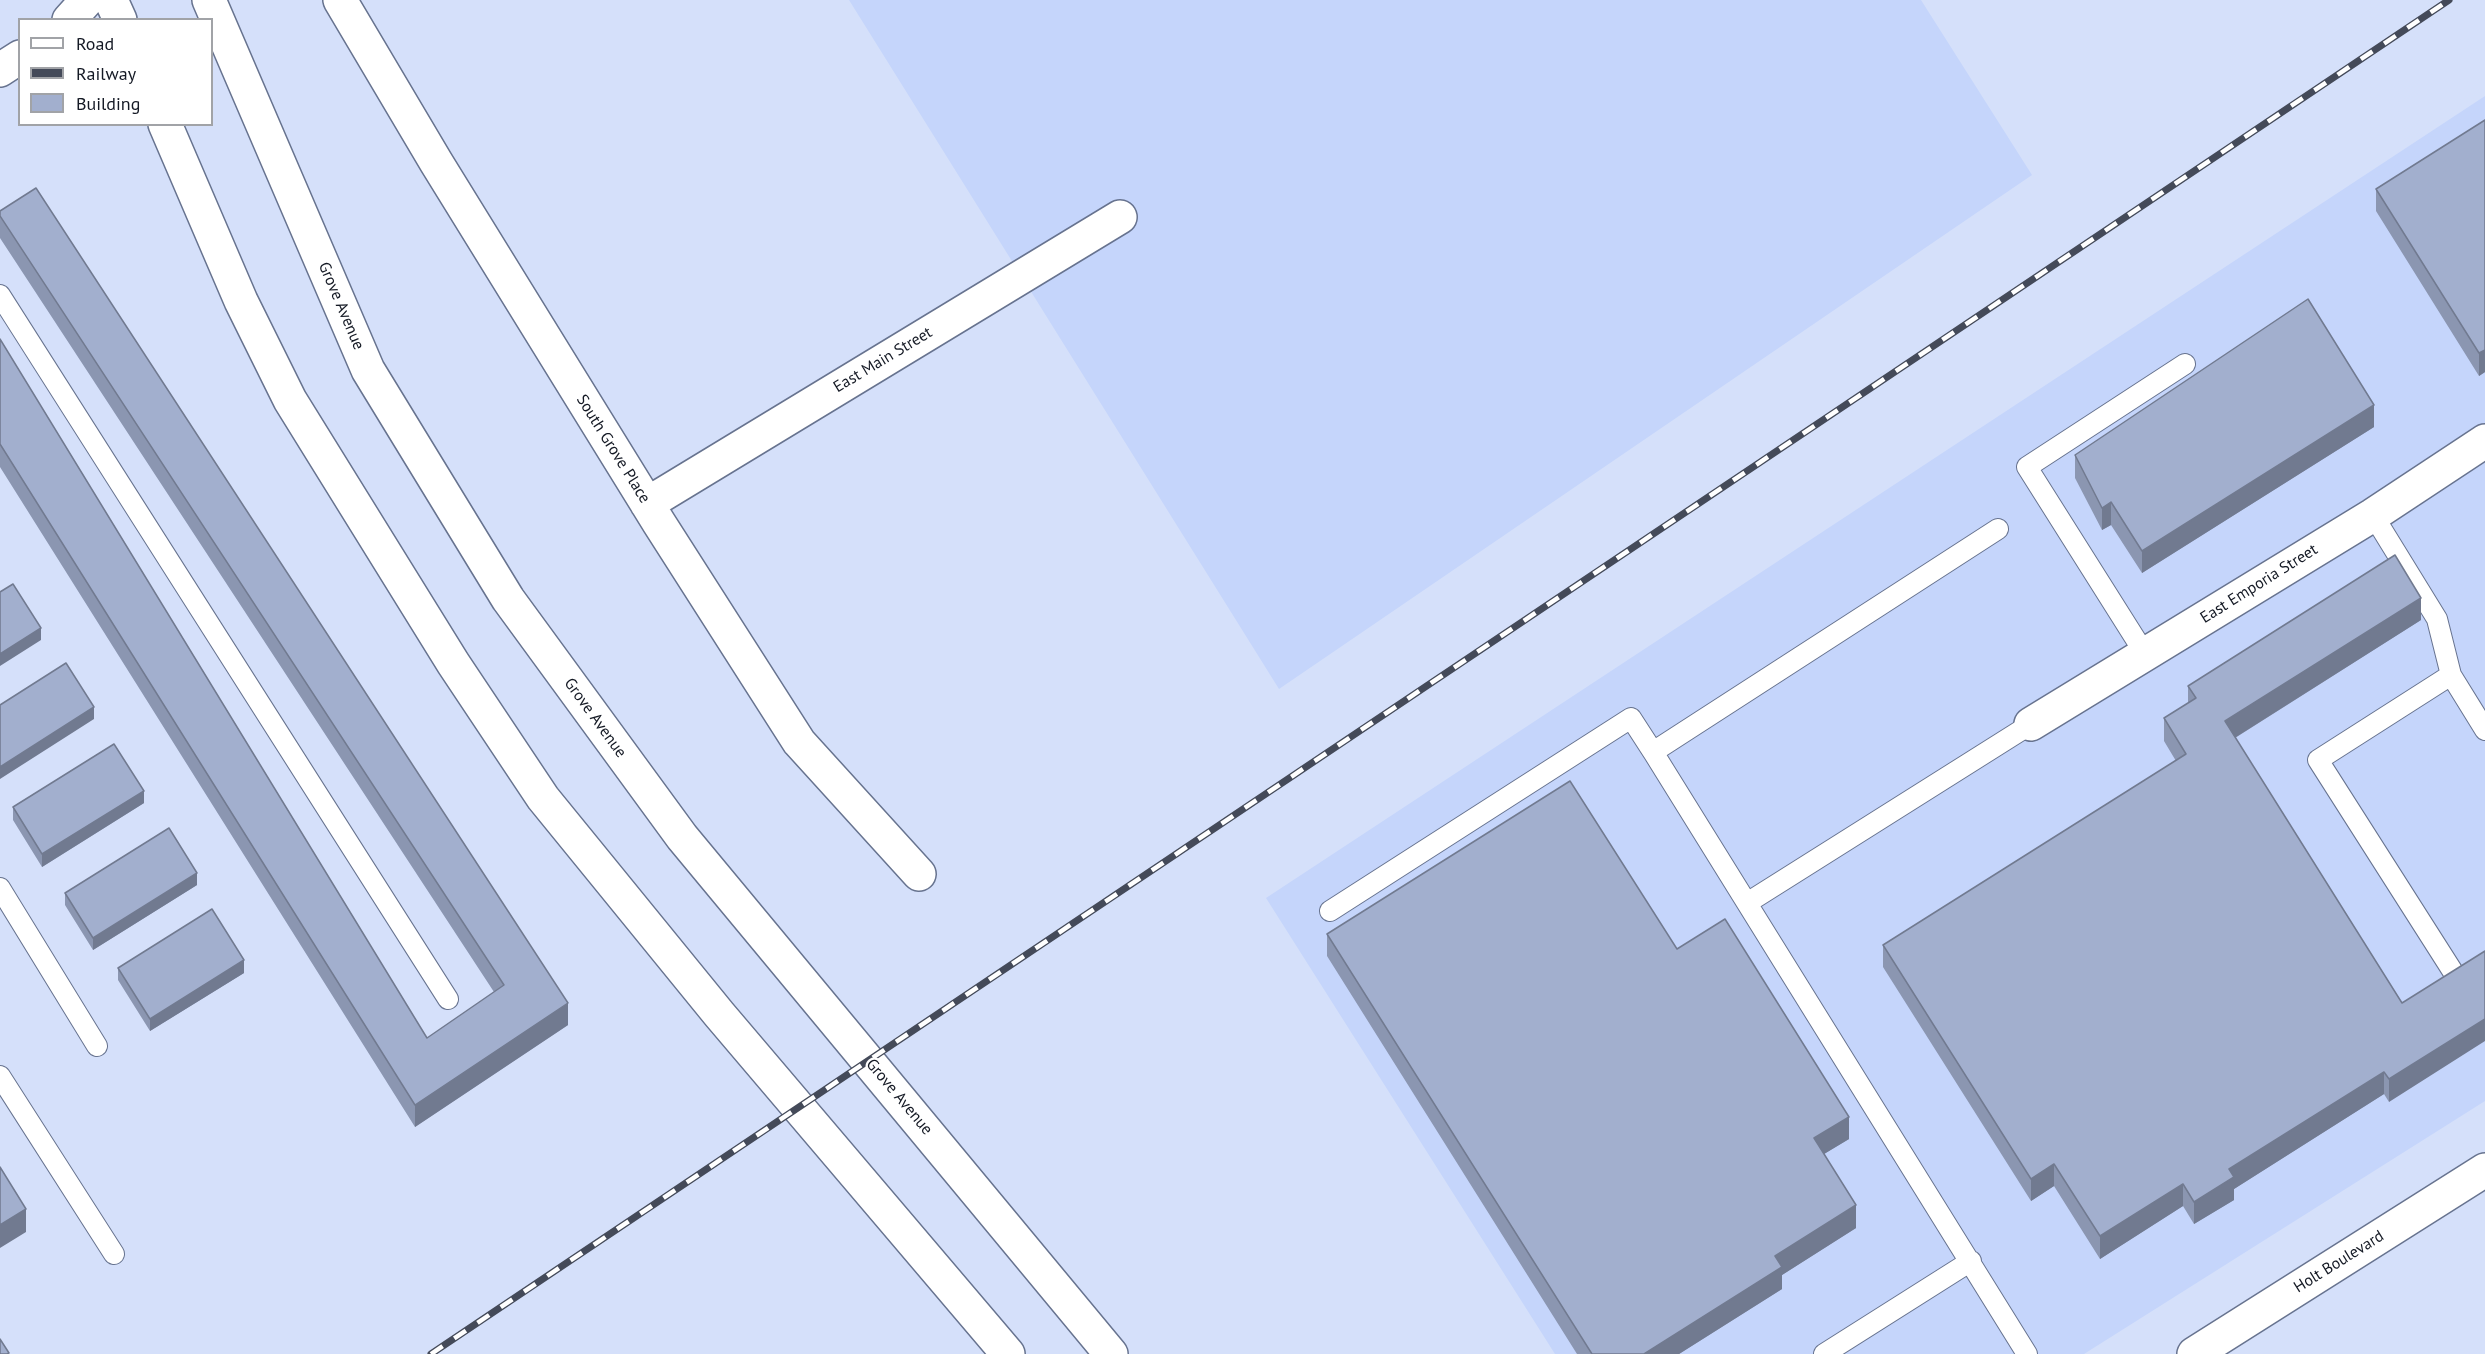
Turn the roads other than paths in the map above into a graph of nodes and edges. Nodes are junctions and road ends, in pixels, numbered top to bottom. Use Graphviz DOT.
graph roads {
  1 [pos="87,0"];
  2 [pos="111,0"];
  3 [pos="209,0"];
  4 [pos="340,0"];
  5 [pos="71,18"];
  6 [pos="119,18"];
  7 [pos="18,58"];
  8 [pos="0,70"];
  9 [pos="166,126"];
  10 [pos="1120,216"];
  11 [pos="0,295"];
  12 [pos="2185,364"];
  13 [pos="2485,441"];
  14 [pos="647,504"];
  15 [pos="2373,514"];
  16 [pos="1998,529"];
  17 [pos="2145,654"];
  18 [pos="2451,675"];
  19 [pos="2031,724"];
  20 [pos="2485,730"];
  21 [pos="1653,752"];
  22 [pos="920,874"];
  23 [pos="0,888"];
  24 [pos="1747,903"];
  25 [pos="1330,911"];
  26 [pos="2455,975"];
  27 [pos="448,999"];
  28 [pos="97,1046"];
  29 [pos="0,1076"];
  30 [pos="2485,1170"];
  31 [pos="114,1254"];
  32 [pos="1971,1261"];
  33 [pos="1008,1354"];
  34 [pos="1111,1354"];
  35 [pos="1824,1354"];
  36 [pos="2027,1354"];
  37 [pos="2194,1354"];
  1 -- 5 [label="main road"];
  2 -- 6 [label="main road"];
  3 -- 34 [label="main road, Grove Avenue"];
  4 -- 14 [label="main road, South Grove Place"];
  7 -- 8 [label="main road"];
  9 -- 33 [label="main road"];
  10 -- 14 [label="main road, East Main Street"];
  11 -- 27 [label="lane"];
  12 -- 17 [label="lane"];
  13 -- 15 [label="main road, East Emporia Street"];
  14 -- 22 [label="main road, South Grove Place"];
  15 -- 17 [label="main road, East Emporia Street"];
  15 -- 18 [label="lane"];
  16 -- 21 [label="lane"];
  17 -- 19 [label="main road, East Emporia Street"];
  18 -- 20 [label="lane"];
  18 -- 26 [label="lane"];
  19 -- 24 [label="lane"];
  21 -- 24 [label="lane"];
  21 -- 25 [label="lane"];
  23 -- 28 [label="lane"];
  24 -- 32 [label="lane"];
  29 -- 31 [label="lane"];
  30 -- 37 [label="main road, Holt Boulevard"];
  32 -- 35 [label="lane"];
  32 -- 36 [label="lane"];
}
